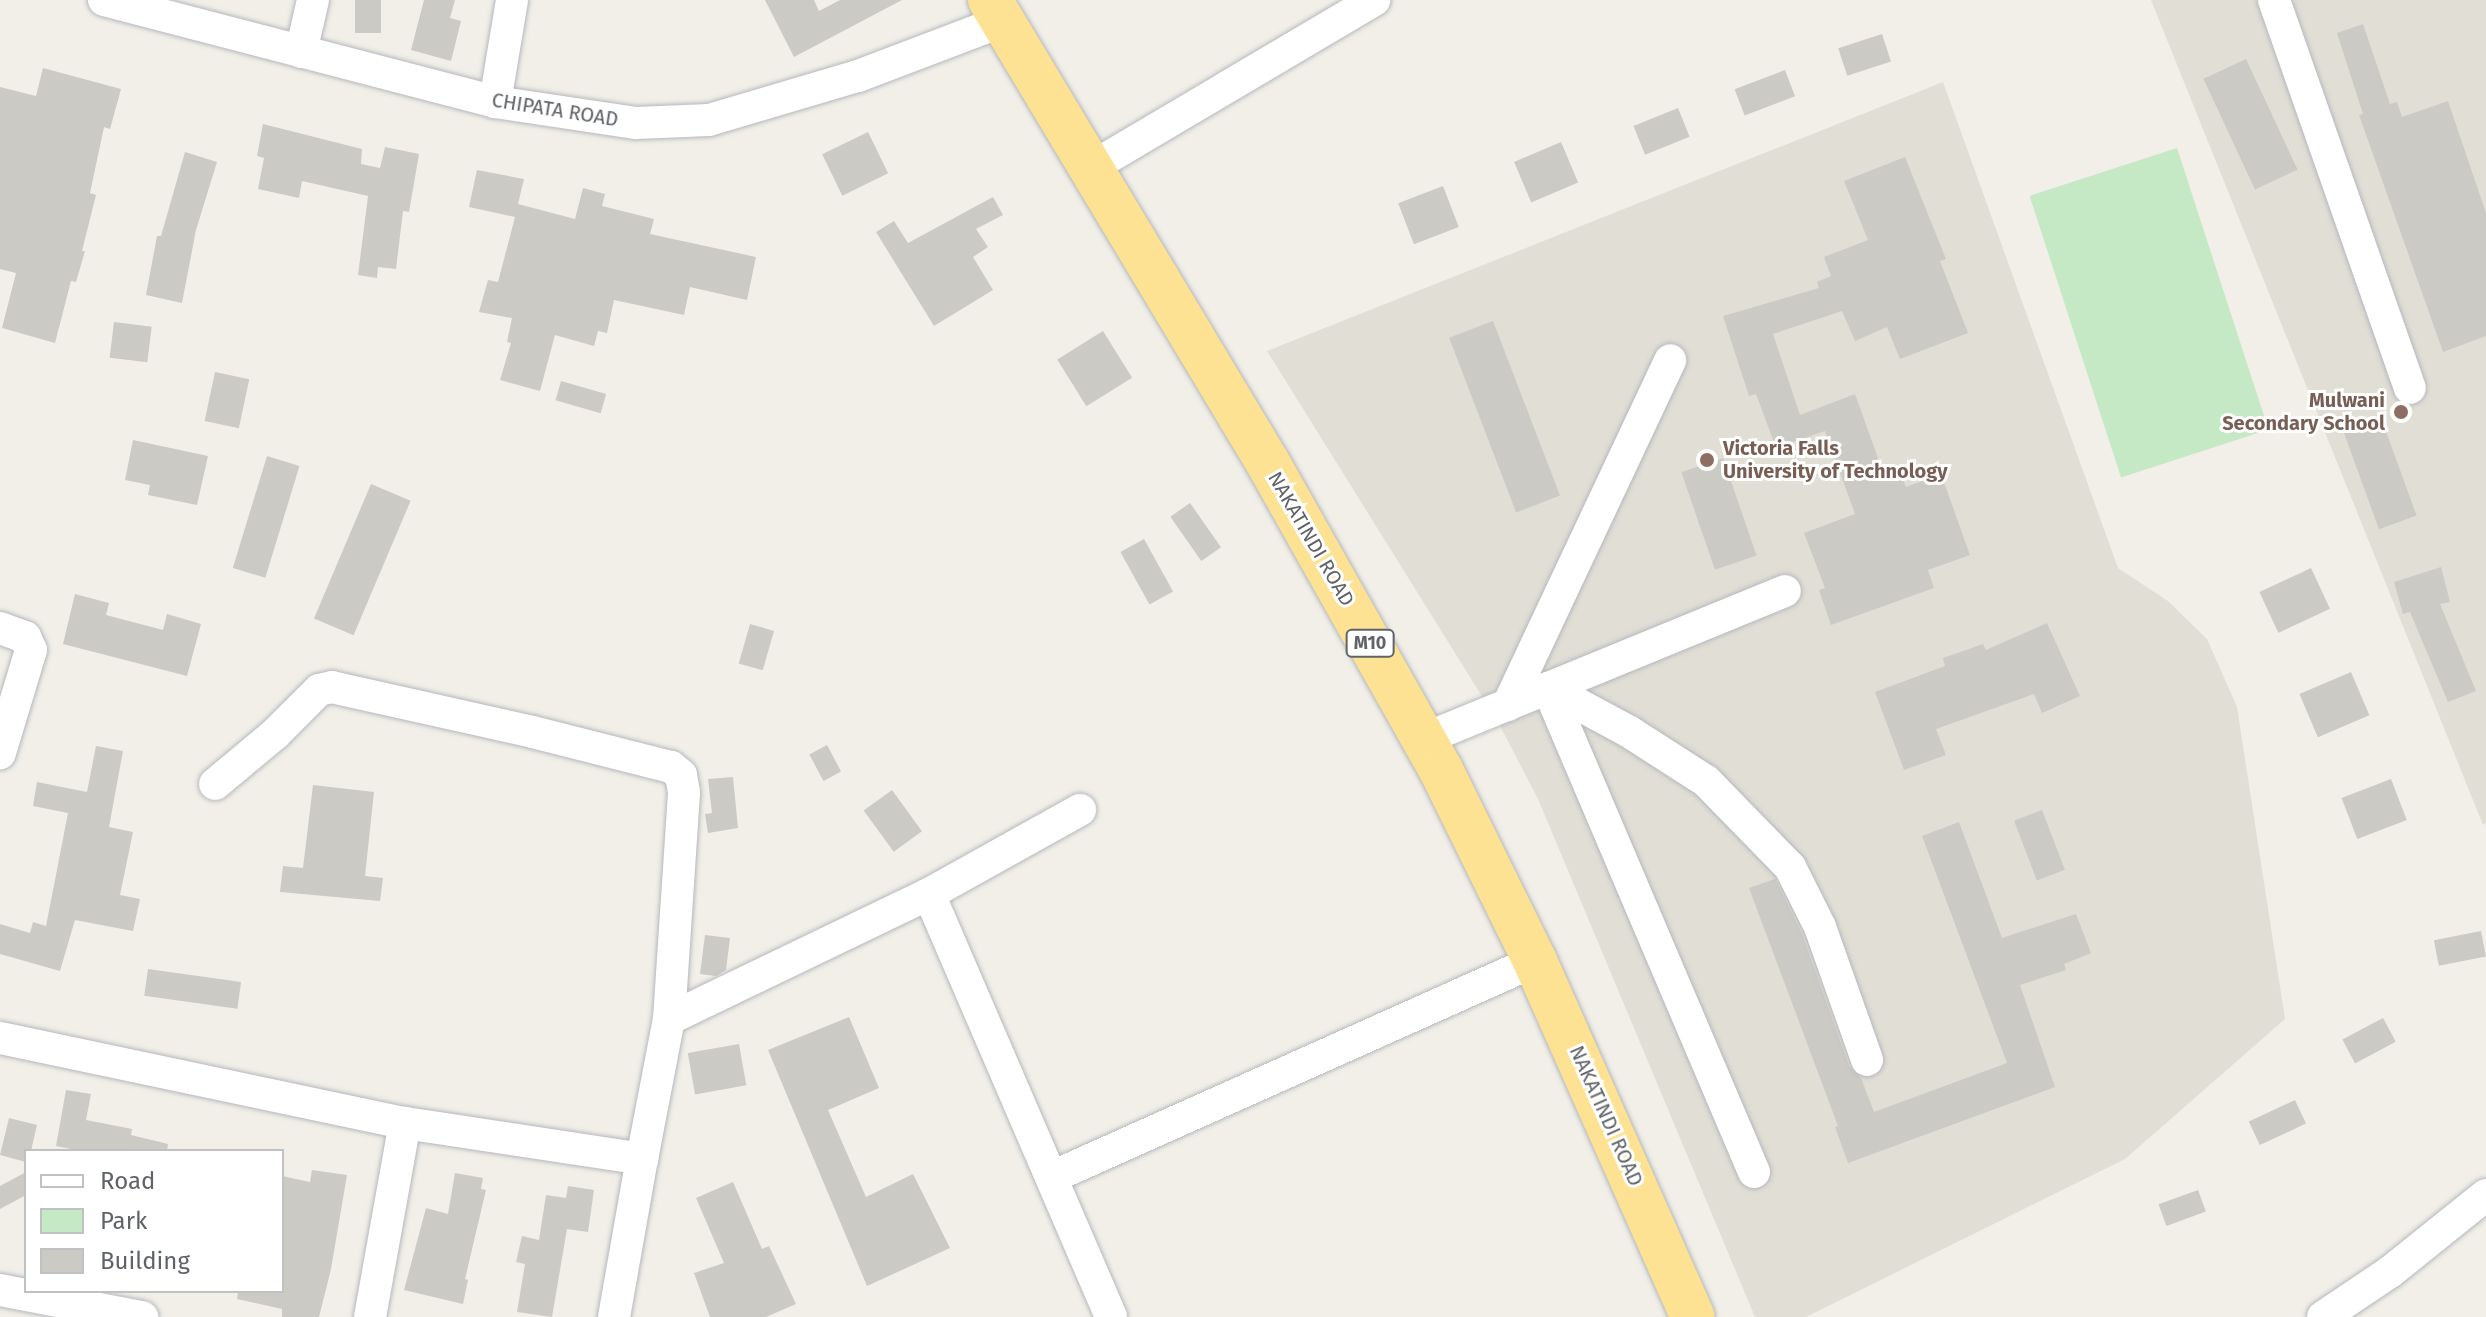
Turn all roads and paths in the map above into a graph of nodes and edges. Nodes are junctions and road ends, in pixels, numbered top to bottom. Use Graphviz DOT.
graph roads {
  1 [pos="104,0"];
  2 [pos="313,0"];
  3 [pos="512,0"];
  4 [pos="1374,0"];
  5 [pos="2274,0"];
  6 [pos="996,11"];
  7 [pos="301,52"];
  8 [pos="495,102"];
  9 [pos="1092,167"];
  10 [pos="1670,360"];
  11 [pos="2410,388"];
  12 [pos="1785,591"];
  13 [pos="0,628"];
  14 [pos="1548,688"];
  15 [pos="1508,705"];
  16 [pos="1424,739"];
  17 [pos="0,753"];
  18 [pos="215,784"];
  19 [pos="1080,810"];
  20 [pos="929,894"];
  21 [pos="1535,961"];
  22 [pos="669,1019"];
  23 [pos="0,1038"];
  24 [pos="1867,1060"];
  25 [pos="405,1123"];
  26 [pos="642,1159"];
  27 [pos="1754,1172"];
  28 [pos="1052,1177"];
  29 [pos="2486,1195"];
  30 [pos="0,1290"];
  31 [pos="142,1317"];
  32 [pos="370,1317"];
  33 [pos="614,1317"];
  34 [pos="1111,1317"];
  35 [pos="1693,1317"];
  36 [pos="2323,1317"];
  1 -- 7 [label="street, CHIPATA ROAD"];
  2 -- 7 [label="street"];
  3 -- 8 [label="street"];
  4 -- 9 [label="street"];
  5 -- 11 [label="street"];
  6 -- 8 [label="street, CHIPATA ROAD"];
  6 -- 9 [label="highway, NAKATINDI ROAD / M10"];
  7 -- 8 [label="street, CHIPATA ROAD"];
  9 -- 16 [label="highway, NAKATINDI ROAD / M10"];
  10 -- 15 [label="street"];
  12 -- 14 [label="street"];
  13 -- 17 [label="street"];
  14 -- 15 [label="street"];
  14 -- 24 [label="street"];
  14 -- 27 [label="street"];
  15 -- 16 [label="street"];
  16 -- 21 [label="highway, NAKATINDI ROAD / M10"];
  18 -- 22 [label="street"];
  19 -- 20 [label="street"];
  20 -- 22 [label="street"];
  20 -- 28 [label="street"];
  21 -- 28 [label="street"];
  21 -- 35 [label="highway, NAKATINDI ROAD / M10"];
  22 -- 26 [label="street"];
  23 -- 25 [label="street"];
  25 -- 26 [label="street"];
  25 -- 32 [label="street"];
  26 -- 33 [label="street"];
  28 -- 34 [label="street"];
  29 -- 36 [label="street"];
  30 -- 31 [label="street"];
}
